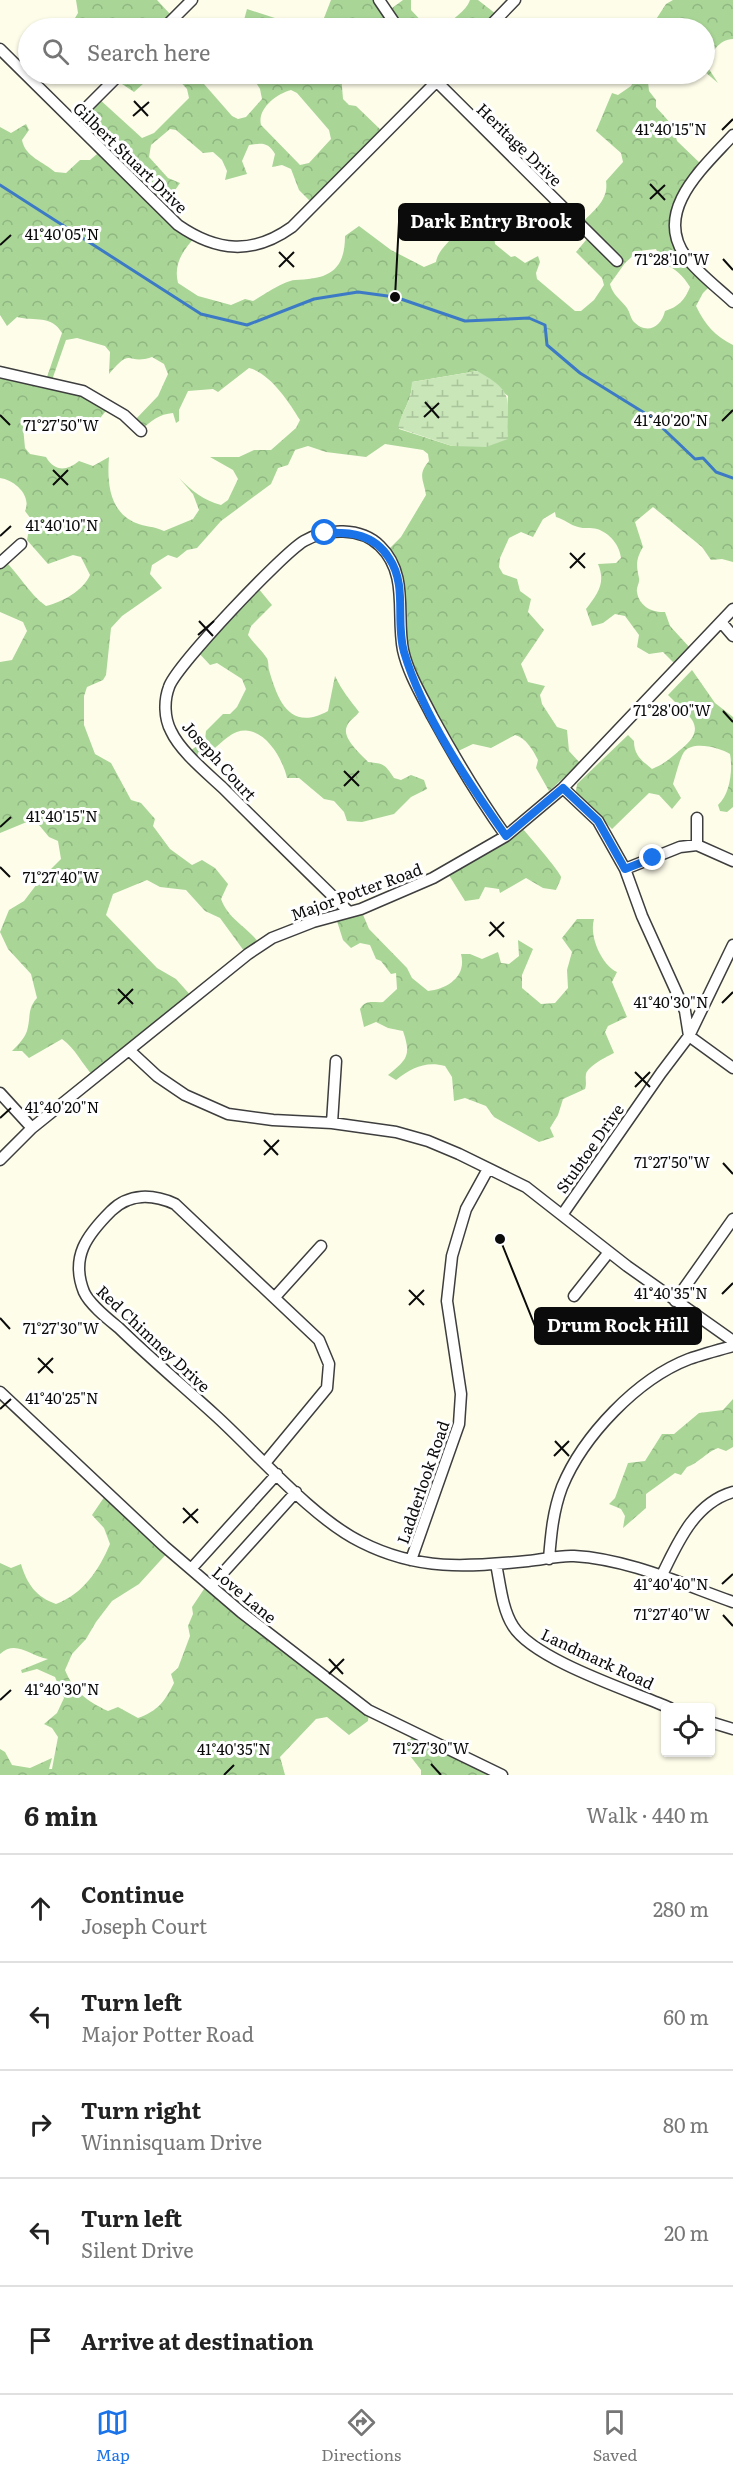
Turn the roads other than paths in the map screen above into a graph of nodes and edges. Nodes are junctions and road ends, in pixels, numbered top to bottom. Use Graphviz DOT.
graph roads {
  1 [pos="192,0"];
  2 [pos="379,0"];
  3 [pos="516,0"];
  4 [pos="174,18"];
  5 [pos="391,18"];
  6 [pos="498,18"];
  7 [pos="0,49"];
  8 [pos="18,67"];
  9 [pos="35,84"];
  10 [pos="110,84"];
  11 [pos="426,84"];
  12 [pos="438,84"];
  13 [pos="73,121"];
  14 [pos="733,135"];
  15 [pos="617,261"];
  16 [pos="733,303"];
  17 [pos="0,372"];
  18 [pos="141,431"];
  19 [pos="21,544"];
  20 [pos="0,563"];
  21 [pos="733,609"];
  22 [pos="721,622"];
  23 [pos="733,636"];
  24 [pos="563,788"];
  25 [pos="697,818"];
  26 [pos="506,836"];
  27 [pos="697,845"];
  28 [pos="733,861"];
  29 [pos="625,869"];
  30 [pos="349,912"];
  31 [pos="733,945"];
  32 [pos="689,1036"];
  33 [pos="129,1050"];
  34 [pos="336,1061"];
  35 [pos="733,1068"];
  36 [pos="0,1093"];
  37 [pos="332,1123"];
  38 [pos="32,1128"];
  39 [pos="0,1160"];
  40 [pos="488,1169"];
  41 [pos="562,1215"];
  42 [pos="733,1219"];
  43 [pos="321,1246"];
  44 [pos="609,1252"];
  45 [pos="573,1296"];
  46 [pos="275,1297"];
  47 [pos="675,1301"];
  48 [pos="733,1341"];
  49 [pos="733,1346"];
  50 [pos="0,1392"];
  51 [pos="265,1463"];
  52 [pos="277,1474"];
  53 [pos="296,1492"];
  54 [pos="733,1492"];
  55 [pos="549,1559"];
  56 [pos="411,1560"];
  57 [pos="496,1564"];
  58 [pos="191,1569"];
  59 [pos="662,1577"];
  60 [pos="211,1586"];
  61 [pos="733,1602"];
  62 [pos="661,1703"];
  63 [pos="715,1723"];
  64 [pos="733,1729"];
  65 [pos="502,1775"];
  1 -- 4 [label="street"];
  2 -- 5 [label="street"];
  3 -- 6 [label="street"];
  7 -- 8 [label="street, Gilbert Stuart Drive"];
  9 -- 13 [label="street, Gilbert Stuart Drive"];
  10 -- 13 [label="street"];
  11 -- 13 [label="street, Gilbert Stuart Drive"];
  12 -- 15 [label="street, Heritage Drive"];
  14 -- 16 [label="street"];
  17 -- 18 [label="street"];
  19 -- 20 [label="street"];
  21 -- 22 [label="street, Major Potter Road"];
  22 -- 23 [label="street"];
  22 -- 24 [label="street, Major Potter Road"];
  24 -- 26 [label="street, Major Potter Road"];
  24 -- 29 [label="street"];
  25 -- 27 [label="street"];
  26 -- 30 [label="street, Major Potter Road"];
  26 -- 30 [label="street, Joseph Court"];
  27 -- 28 [label="street"];
  27 -- 29 [label="street"];
  29 -- 32 [label="street"];
  30 -- 33 [label="street, Major Potter Road"];
  31 -- 32 [label="street, Stubtoe Drive"];
  32 -- 35 [label="street"];
  32 -- 41 [label="street, Stubtoe Drive"];
  33 -- 37 [label="street"];
  33 -- 38 [label="street, Major Potter Road"];
  34 -- 37 [label="street"];
  36 -- 38 [label="street"];
  37 -- 40 [label="street"];
  38 -- 39 [label="street, Major Potter Road"];
  40 -- 41 [label="street"];
  40 -- 56 [label="street, Ladderlook Road"];
  41 -- 44 [label="street"];
  42 -- 47 [label="street"];
  43 -- 46 [label="street"];
  44 -- 45 [label="street"];
  44 -- 47 [label="street"];
  46 -- 51 [label="street, Red Chimney Drive"];
  46 -- 51 [label="street, Red Chimney Drive"];
  47 -- 48 [label="street"];
  49 -- 55 [label="street"];
  50 -- 58 [label="street, Love Lane"];
  51 -- 52 [label="street, Red Chimney Drive"];
  52 -- 53 [label="street, Red Chimney Drive"];
  52 -- 58 [label="street"];
  53 -- 56 [label="street, Red Chimney Drive"];
  53 -- 60 [label="street"];
  54 -- 59 [label="street"];
  55 -- 57 [label="street, Red Chimney Drive"];
  55 -- 59 [label="street, Red Chimney Drive"];
  56 -- 57 [label="street, Red Chimney Drive"];
  57 -- 62 [label="street, Landmark Road"];
  58 -- 60 [label="street, Love Lane"];
  59 -- 61 [label="street, Red Chimney Drive"];
  60 -- 65 [label="street, Love Lane"];
  63 -- 64 [label="street"];
}
